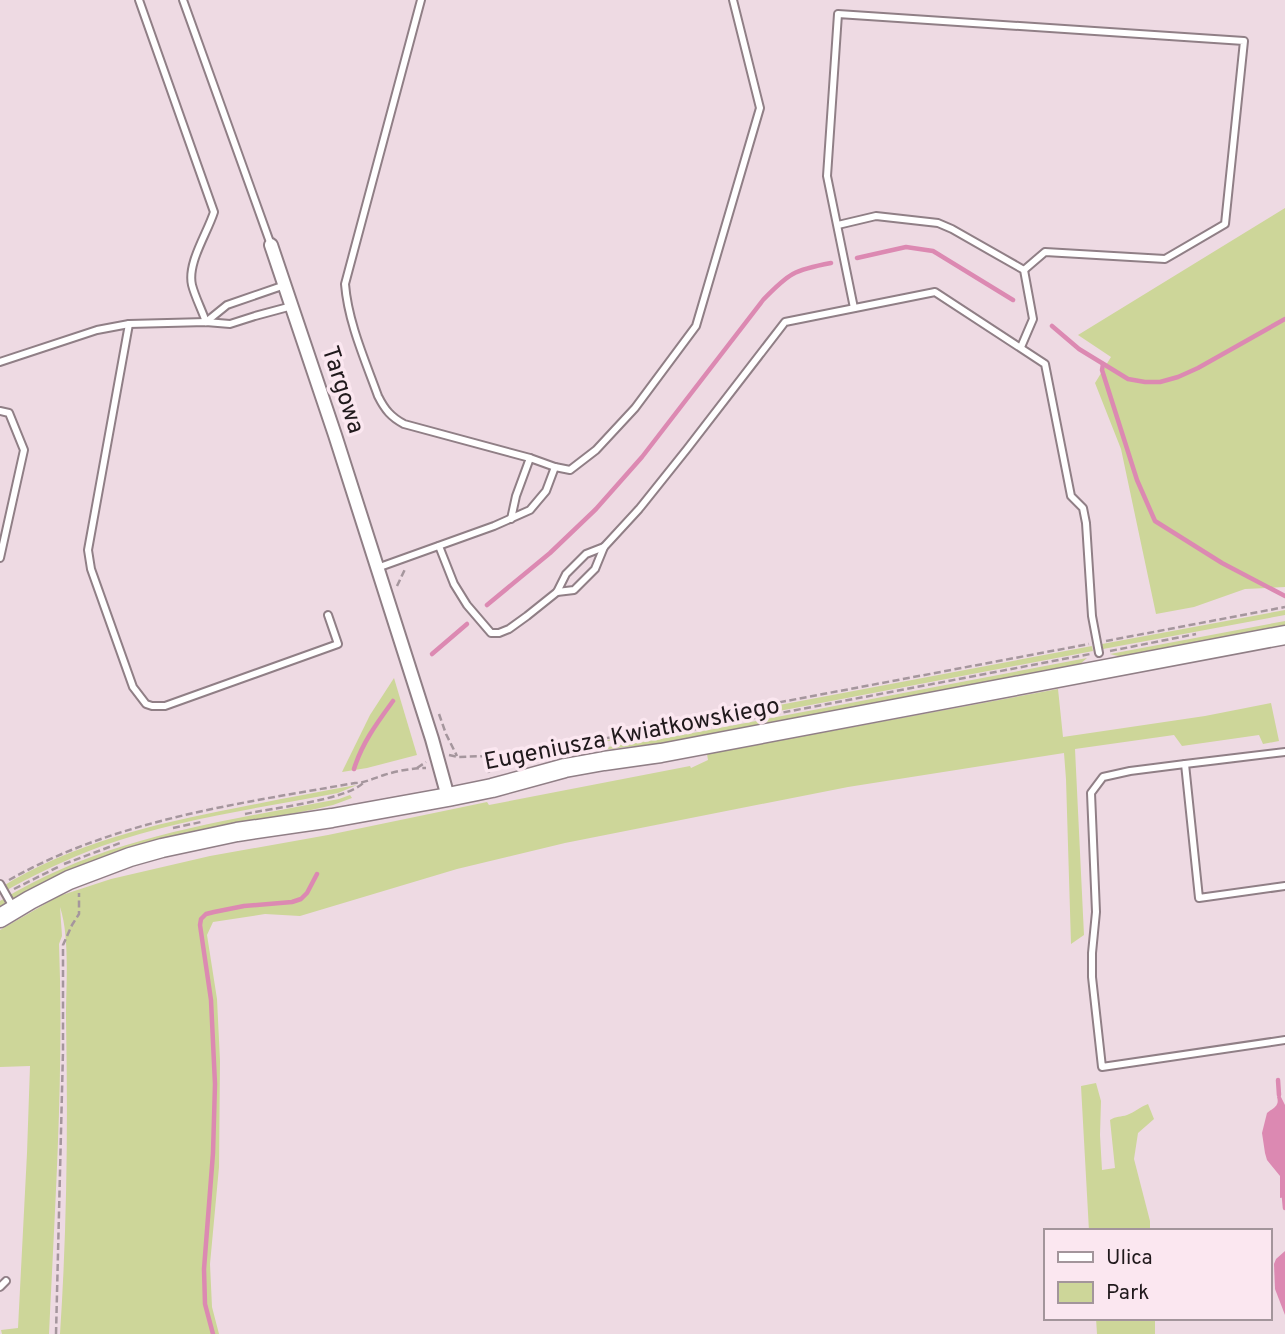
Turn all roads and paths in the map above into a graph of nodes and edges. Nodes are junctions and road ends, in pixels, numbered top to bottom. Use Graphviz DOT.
graph roads {
  1 [pos="139,0"];
  2 [pos="183,0"];
  3 [pos="421,0"];
  4 [pos="733,0"];
  5 [pos="838,225"];
  6 [pos="271,245"];
  7 [pos="1024,271"];
  8 [pos="285,285"];
  9 [pos="292,306"];
  10 [pos="854,308"];
  11 [pos="206,322"];
  12 [pos="129,324"];
  13 [pos="1021,347"];
  14 [pos="0,362"];
  15 [pos="0,411"];
  16 [pos="530,458"];
  17 [pos="555,467"];
  18 [pos="511,519"];
  19 [pos="439,546"];
  20 [pos="604,547"];
  21 [pos="0,558"];
  22 [pos="377,568"];
  23 [pos="557,592"];
  24 [pos="1285,607"];
  25 [pos="328,615"];
  26 [pos="1196,635"];
  27 [pos="1285,635"];
  28 [pos="1097,642"];
  29 [pos="1098,653"];
  30 [pos="446,734"];
  31 [pos="665,736"];
  32 [pos="580,744"];
  33 [pos="597,746"];
  34 [pos="1285,752"];
  35 [pos="1185,764"];
  36 [pos="417,768"];
  37 [pos="448,797"];
  38 [pos="74,878"];
  39 [pos="0,884"];
  40 [pos="1285,886"];
  41 [pos="7,913"];
  42 [pos="1285,1040"];
  43 [pos="6,1281"];
  44 [pos="0,1287"];
  45 [pos="56,1334"];
  1 -- 11 [label="lane"];
  2 -- 6 [label="lane, Targowa"];
  3 -- 16 [label="lane"];
  4 -- 17 [label="lane"];
  5 -- 7 [label="lane"];
  5 -- 7 [label="lane"];
  5 -- 10 [label="lane"];
  6 -- 8 [label="street, Targowa"];
  7 -- 13 [label="lane"];
  8 -- 9 [label="street, Targowa"];
  8 -- 11 [label="lane"];
  9 -- 11 [label="lane"];
  9 -- 22 [label="street, Targowa"];
  10 -- 13 [label="lane"];
  10 -- 20 [label="lane"];
  11 -- 12 [label="lane"];
  12 -- 14 [label="lane"];
  12 -- 25 [label="lane"];
  13 -- 28 [label="lane"];
  15 -- 21 [label="lane"];
  16 -- 17 [label="lane"];
  16 -- 18 [label="lane"];
  17 -- 18 [label="lane"];
  18 -- 19 [label="lane"];
  19 -- 22 [label="lane"];
  19 -- 23 [label="lane"];
  20 -- 23 [label="lane"];
  20 -- 23 [label="lane"];
  22 -- 37 [label="street, Targowa"];
  24 -- 28 [label="path"];
  26 -- 29 [label="path"];
  27 -- 37 [label="main road, Eugeniusza Kwiatkowskiego"];
  28 -- 29 [label="lane"];
  28 -- 32 [label="path"];
  29 -- 31 [label="path"];
  30 -- 32 [label="path"];
  32 -- 33 [label="path"];
  34 -- 35 [label="lane"];
  35 -- 40 [label="lane"];
  35 -- 42 [label="lane"];
  36 -- 39 [label="path"];
  37 -- 38 [label="main road, Eugeniusza Kwiatkowskiego"];
  38 -- 41 [label="main road, Eugeniusza Kwiatkowskiego"];
  38 -- 45 [label="path"];
  39 -- 41 [label="lane"];
  43 -- 44 [label="lane"];
}
